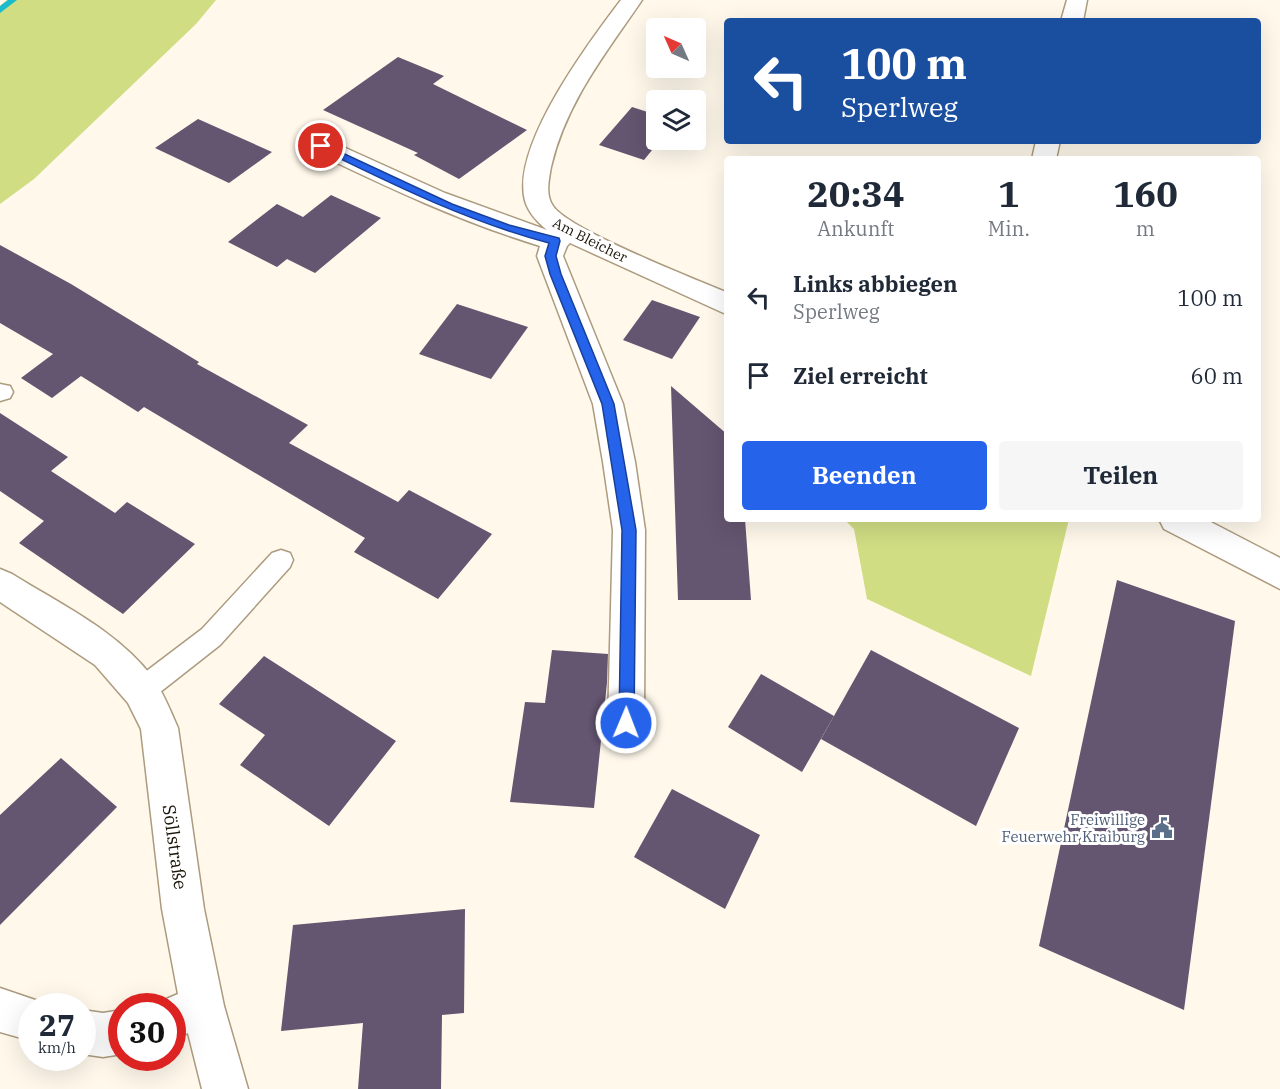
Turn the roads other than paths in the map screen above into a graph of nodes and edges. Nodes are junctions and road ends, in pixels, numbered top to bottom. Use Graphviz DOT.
graph roads {
  1 [pos="632,0"];
  2 [pos="1077,0"];
  3 [pos="1073,18"];
  4 [pos="321,146"];
  5 [pos="561,236"];
  6 [pos="724,303"];
  7 [pos="1181,522"];
  8 [pos="281,561"];
  9 [pos="1280,574"];
  10 [pos="0,584"];
  11 [pos="141,691"];
  12 [pos="626,723"];
  13 [pos="0,1010"];
  14 [pos="187,1012"];
  15 [pos="18,1015"];
  16 [pos="225,1089"];
  1 -- 5 [label="street, Am Bleicher"];
  2 -- 3 [label="street"];
  4 -- 5 [label="street"];
  5 -- 6 [label="street, Am Bleicher"];
  5 -- 12 [label="street"];
  7 -- 9 [label="street"];
  8 -- 11 [label="lane"];
  10 -- 11 [label="street, Söllstraße"];
  11 -- 14 [label="street, Söllstraße"];
  13 -- 15 [label="street"];
  14 -- 16 [label="street, Söllstraße"];
}
